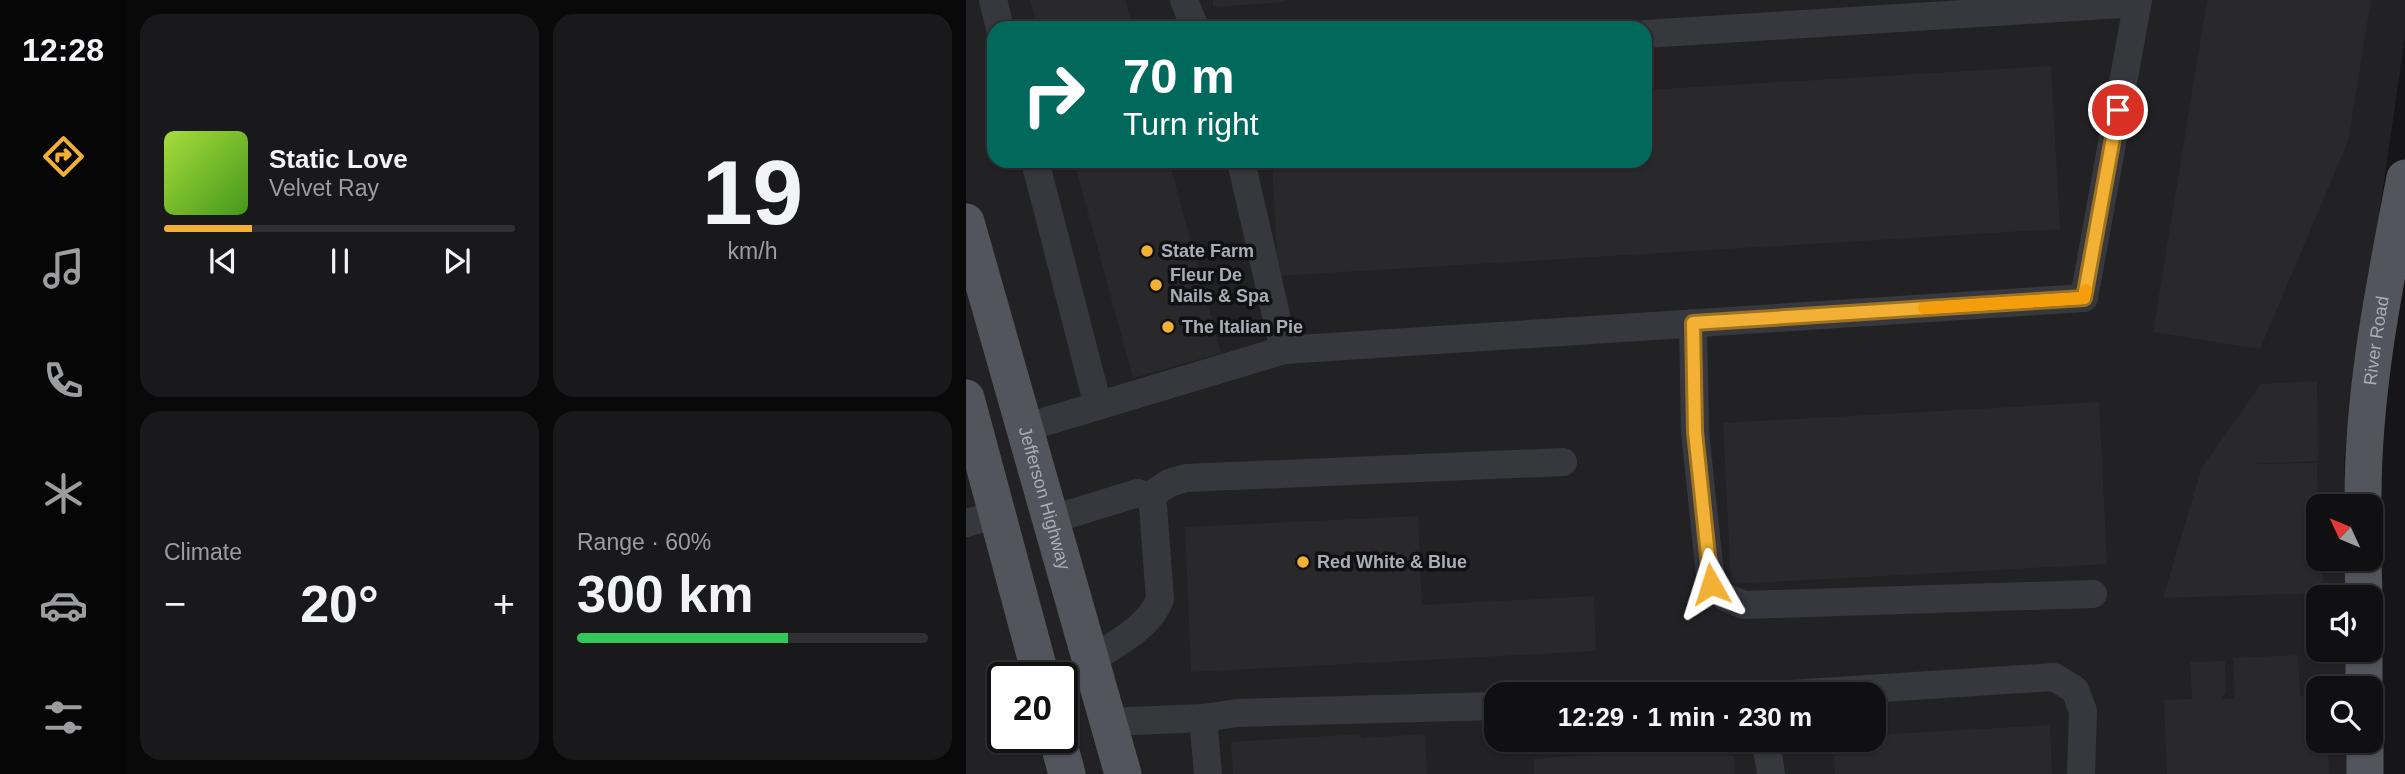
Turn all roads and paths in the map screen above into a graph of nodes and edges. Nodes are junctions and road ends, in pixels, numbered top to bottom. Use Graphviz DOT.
graph roads {
  1 [pos="993,0"];
  2 [pos="1184,0"];
  3 [pos="2137,1"];
  4 [pos="998,21"];
  5 [pos="1192,21"];
  6 [pos="1652,34"];
  7 [pos="1037,168"];
  8 [pos="1243,168"];
  9 [pos="2405,178"];
  10 [pos="966,222"];
  11 [pos="1693,323"];
  12 [pos="1284,350"];
  13 [pos="966,398"];
  14 [pos="1098,405"];
  15 [pos="1024,428"];
  16 [pos="974,459"];
  17 [pos="1563,462"];
  18 [pos="2363,494"];
  19 [pos="1148,497"];
  20 [pos="982,519"];
  21 [pos="1050,520"];
  22 [pos="2093,594"];
  23 [pos="1091,660"];
  24 [pos="1035,662"];
  25 [pos="1886,688"];
  26 [pos="1484,706"];
  27 [pos="1203,718"];
  28 [pos="1109,722"];
  29 [pos="1768,752"];
  30 [pos="1062,753"];
  31 [pos="2365,753"];
  32 [pos="1068,774"];
  33 [pos="1124,774"];
  34 [pos="1208,774"];
  35 [pos="1771,774"];
  36 [pos="2081,774"];
  37 [pos="2365,774"];
  1 -- 4 [label="lane"];
  2 -- 5 [label="lane"];
  3 -- 6 [label="lane"];
  3 -- 11 [label="lane"];
  7 -- 14 [label="lane"];
  8 -- 12 [label="lane"];
  9 -- 18 [label="main road, River Road"];
  10 -- 15 [label="main road, Jefferson Highway"];
  11 -- 12 [label="lane"];
  11 -- 22 [label="lane"];
  12 -- 14 [label="lane"];
  13 -- 16 [label="main road"];
  14 -- 15 [label="lane"];
  15 -- 21 [label="main road, Jefferson Highway"];
  16 -- 20 [label="main road"];
  17 -- 19 [label="lane"];
  19 -- 21 [label="lane"];
  19 -- 23 [label="lane"];
  20 -- 24 [label="main road"];
  21 -- 23 [label="main road, Jefferson Highway"];
  23 -- 28 [label="main road, Jefferson Highway"];
  25 -- 36 [label="lane"];
  26 -- 27 [label="lane"];
  27 -- 28 [label="lane"];
  27 -- 34 [label="lane"];
  28 -- 33 [label="main road, Jefferson Highway"];
  29 -- 35 [label="lane"];
  30 -- 32 [label="main road"];
  31 -- 37 [label="main road"];
}
